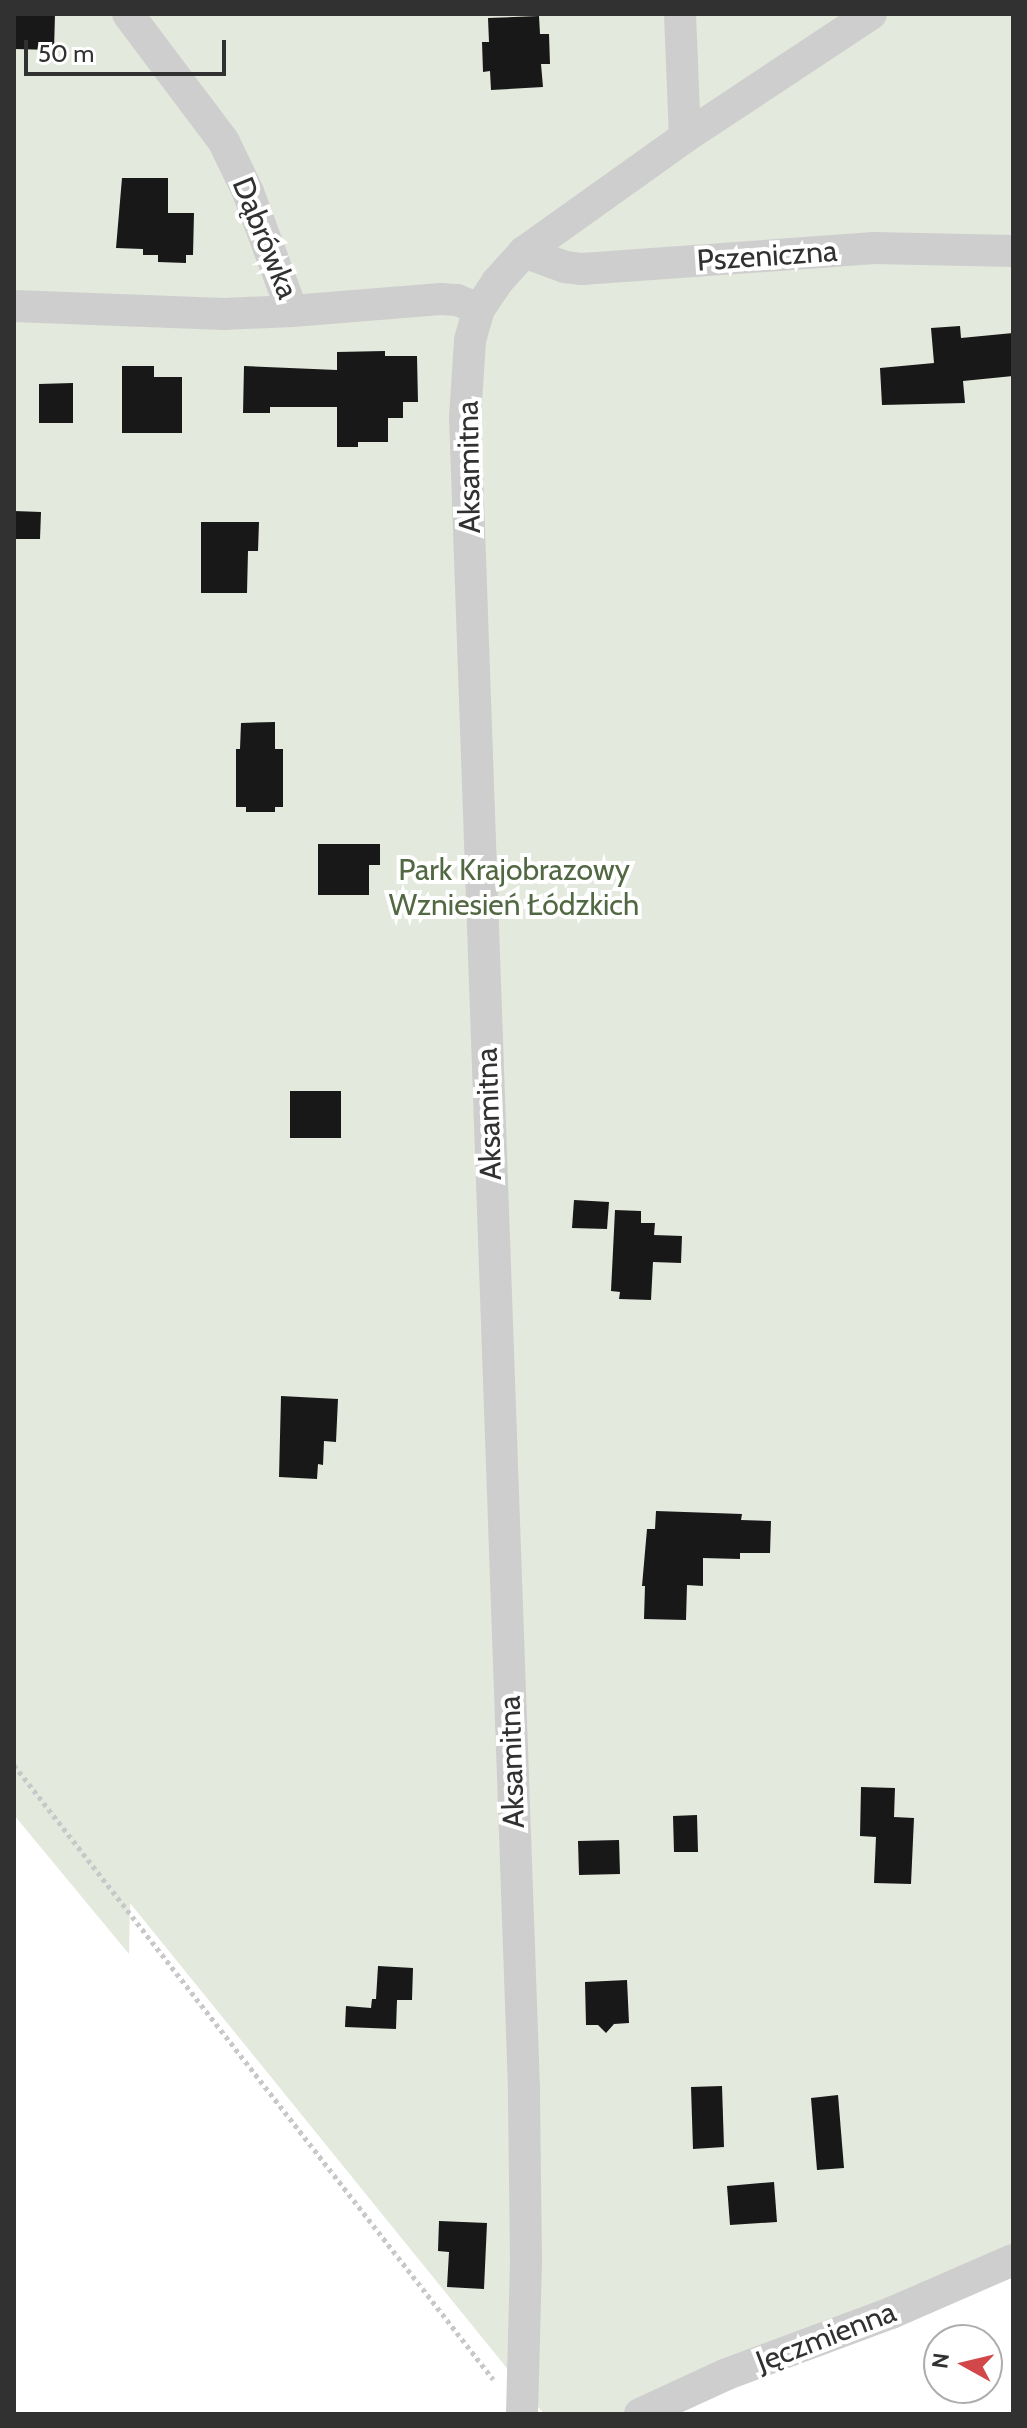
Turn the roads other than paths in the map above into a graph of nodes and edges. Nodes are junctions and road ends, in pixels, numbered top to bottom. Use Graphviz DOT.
graph roads {
  1 [pos="128,14"];
  2 [pos="680,14"];
  3 [pos="871,14"];
  4 [pos="685,137"];
  5 [pos="1013,251"];
  6 [pos="524,252"];
  7 [pos="14,306"];
  8 [pos="479,309"];
  9 [pos="292,311"];
  10 [pos="1013,2260"];
  11 [pos="522,2414"];
  12 [pos="640,2414"];
  1 -- 9 [label="street, Dąbrówka"];
  2 -- 4 [label="street"];
  3 -- 4 [label="street, Aksamitna"];
  4 -- 6 [label="street, Aksamitna"];
  5 -- 6 [label="street, Pszeniczna"];
  6 -- 8 [label="street, Aksamitna"];
  7 -- 9 [label="street"];
  8 -- 9 [label="street, Dąbrówka"];
  8 -- 11 [label="street, Aksamitna"];
  10 -- 12 [label="street, Jęczmienna"];
}
